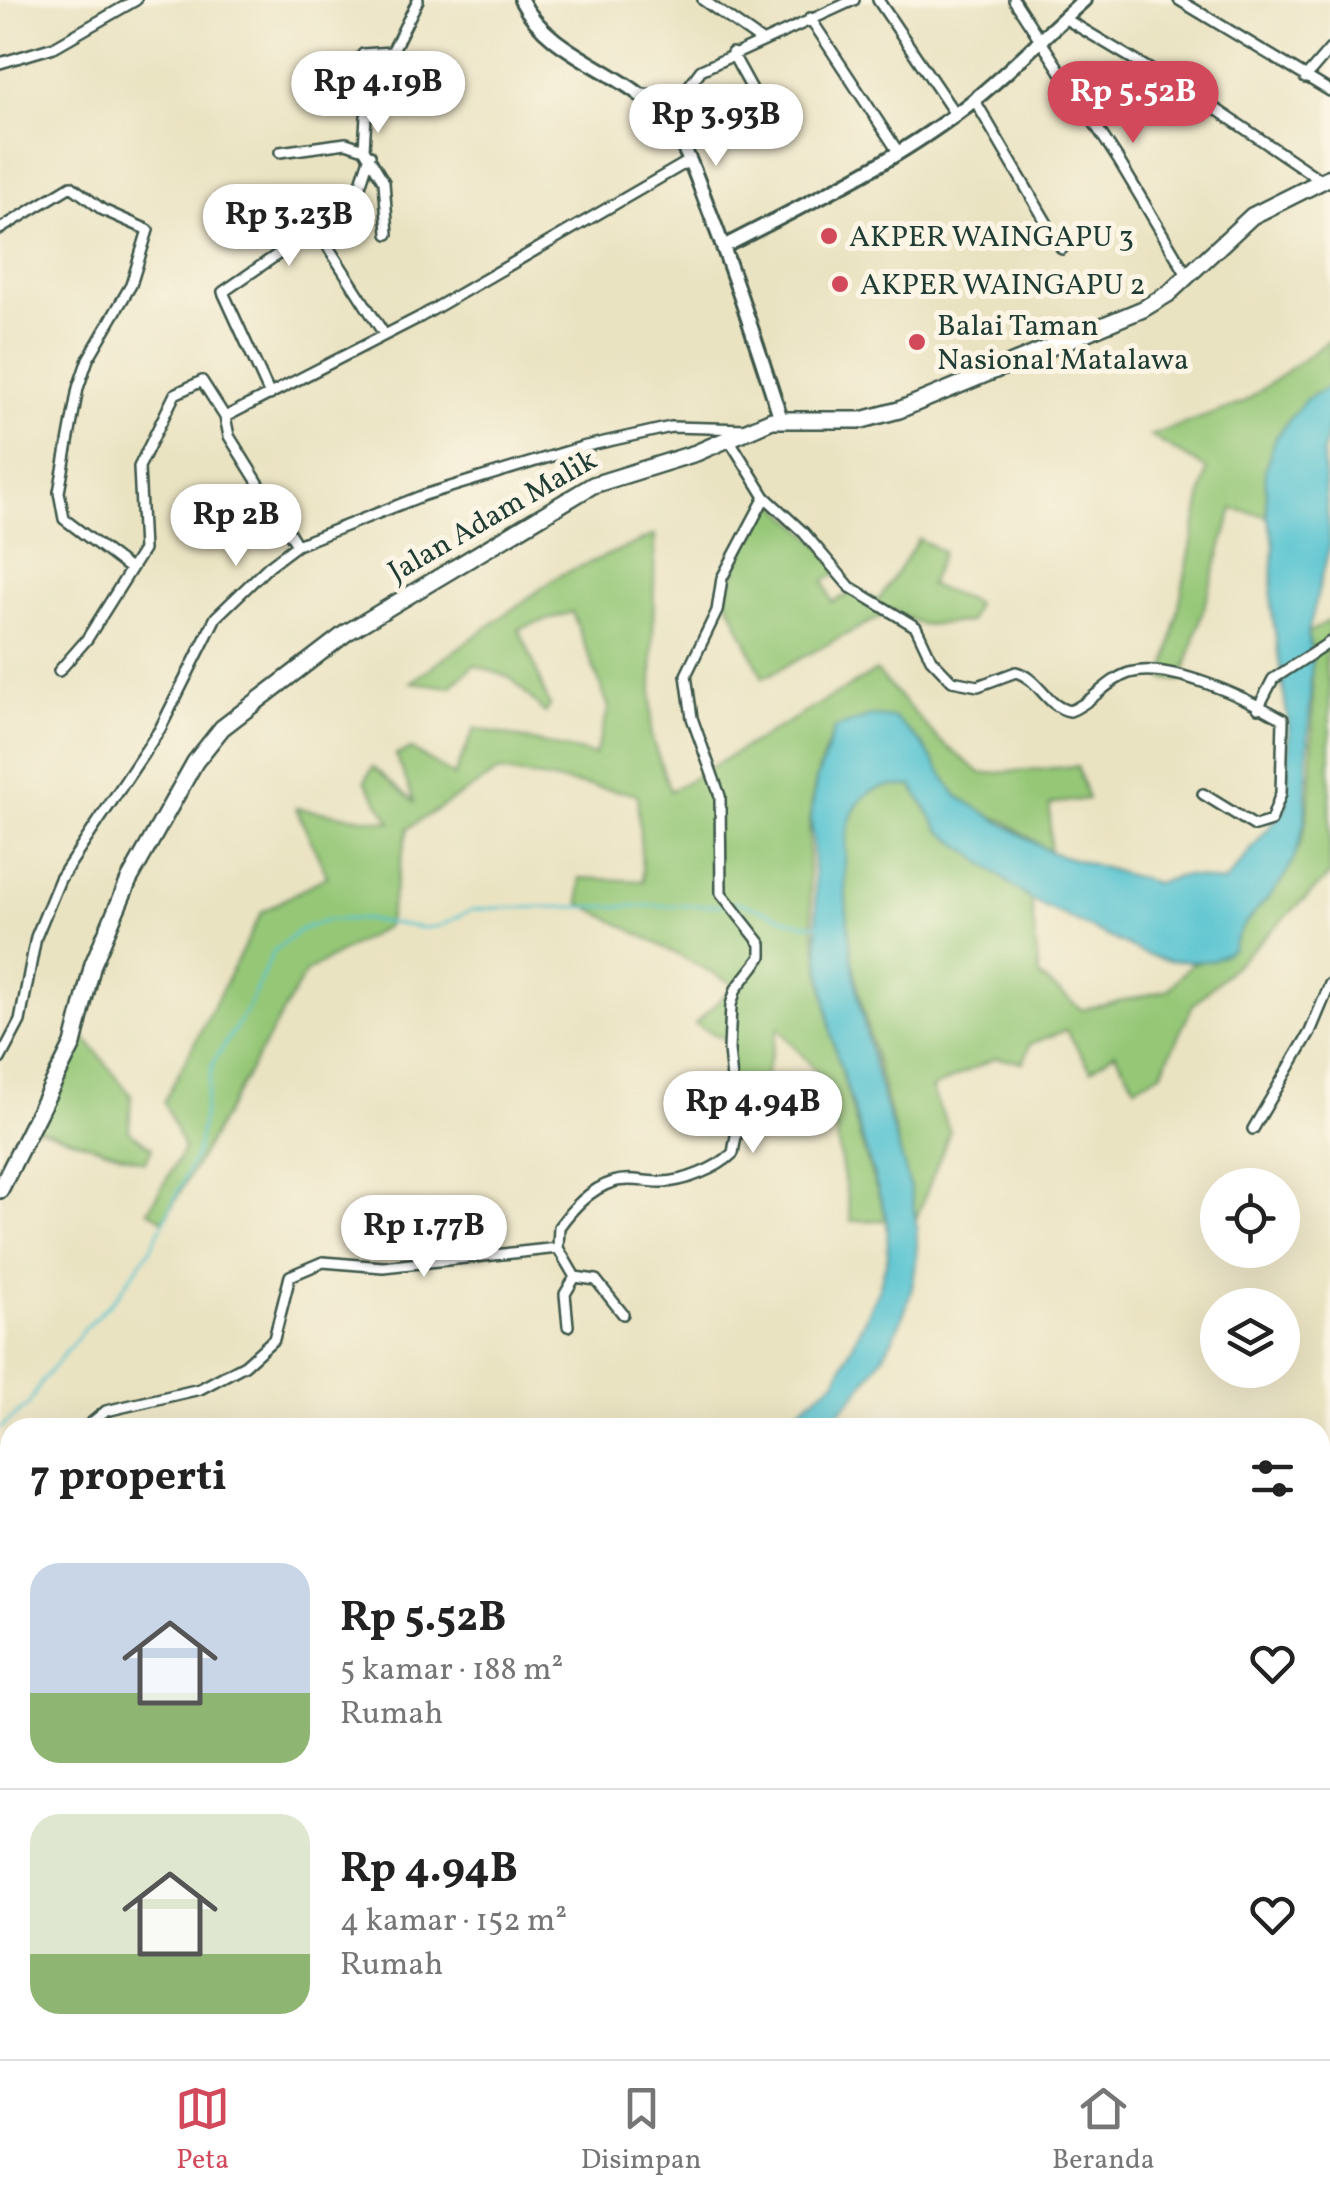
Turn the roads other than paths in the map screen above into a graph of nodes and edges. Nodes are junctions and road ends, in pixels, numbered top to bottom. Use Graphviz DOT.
graph roads {
  1 [pos="136,0"];
  2 [pos="418,0"];
  3 [pos="522,0"];
  4 [pos="703,0"];
  5 [pos="854,0"];
  6 [pos="878,0"];
  7 [pos="1014,0"];
  8 [pos="1084,0"];
  9 [pos="1179,0"];
  10 [pos="810,18"];
  11 [pos="1064,18"];
  12 [pos="760,40"];
  13 [pos="1042,42"];
  14 [pos="1330,49"];
  15 [pos="363,54"];
  16 [pos="732,54"];
  17 [pos="0,63"];
  18 [pos="1305,78"];
  19 [pos="684,89"];
  20 [pos="1330,91"];
  21 [pos="640,94"];
  22 [pos="974,100"];
  23 [pos="388,107"];
  24 [pos="955,114"];
  25 [pos="674,132"];
  26 [pos="779,138"];
  27 [pos="896,150"];
  28 [pos="280,152"];
  29 [pos="367,152"];
  30 [pos="689,161"];
  31 [pos="1326,179"];
  32 [pos="384,182"];
  33 [pos="360,186"];
  34 [pos="316,228"];
  35 [pos="0,229"];
  36 [pos="388,234"];
  37 [pos="724,247"];
  38 [pos="1062,249"];
  39 [pos="1187,275"];
  40 [pos="384,334"];
  41 [pos="270,394"];
  42 [pos="225,418"];
  43 [pos="782,419"];
  44 [pos="751,429"];
  45 [pos="729,439"];
  46 [pos="764,497"];
  47 [pos="298,546"];
  48 [pos="130,569"];
  49 [pos="1330,642"];
  50 [pos="59,672"];
  51 [pos="1258,708"];
  52 [pos="1202,794"];
  53 [pos="1330,984"];
  54 [pos="0,1058"];
  55 [pos="1254,1129"];
  56 [pos="0,1190"];
  57 [pos="558,1248"];
  58 [pos="575,1278"];
  59 [pos="623,1314"];
  60 [pos="568,1326"];
  61 [pos="97,1418"];
  1 -- 17 [label="street"];
  2 -- 15 [label="street"];
  3 -- 21 [label="street"];
  4 -- 12 [label="street"];
  5 -- 10 [label="street"];
  6 -- 24 [label="street"];
  7 -- 13 [label="street"];
  8 -- 11 [label="street"];
  9 -- 18 [label="street"];
  10 -- 12 [label="street"];
  10 -- 27 [label="street"];
  11 -- 13 [label="street"];
  11 -- 31 [label="street"];
  12 -- 16 [label="street"];
  13 -- 22 [label="street"];
  13 -- 39 [label="street"];
  14 -- 18 [label="street"];
  16 -- 19 [label="street"];
  16 -- 26 [label="street"];
  18 -- 20 [label="street"];
  19 -- 21 [label="street"];
  19 -- 25 [label="street"];
  21 -- 25 [label="street"];
  22 -- 24 [label="street"];
  22 -- 38 [label="street"];
  23 -- 29 [label="street"];
  24 -- 27 [label="street"];
  25 -- 30 [label="street"];
  27 -- 37 [label="street"];
  28 -- 29 [label="street"];
  29 -- 32 [label="street"];
  29 -- 33 [label="street"];
  30 -- 37 [label="street"];
  30 -- 40 [label="street"];
  31 -- 39 [label="highway, Jalan Adam Malik"];
  32 -- 33 [label="street"];
  32 -- 36 [label="street"];
  33 -- 34 [label="street"];
  34 -- 40 [label="street"];
  34 -- 41 [label="street"];
  35 -- 48 [label="street"];
  37 -- 43 [label="street"];
  39 -- 43 [label="highway, Jalan Adam Malik"];
  40 -- 41 [label="street"];
  41 -- 42 [label="street"];
  42 -- 47 [label="street"];
  42 -- 48 [label="street"];
  43 -- 44 [label="highway, Jalan Adam Malik"];
  44 -- 45 [label="highway, Jalan Adam Malik"];
  44 -- 47 [label="street"];
  45 -- 46 [label="street"];
  45 -- 56 [label="highway, Jalan Adam Malik"];
  46 -- 51 [label="street"];
  46 -- 57 [label="street"];
  47 -- 54 [label="street"];
  48 -- 50 [label="street"];
  49 -- 51 [label="street"];
  51 -- 52 [label="street"];
  53 -- 55 [label="street"];
  57 -- 58 [label="street"];
  57 -- 61 [label="street"];
  58 -- 59 [label="street"];
  58 -- 60 [label="street"];
}
